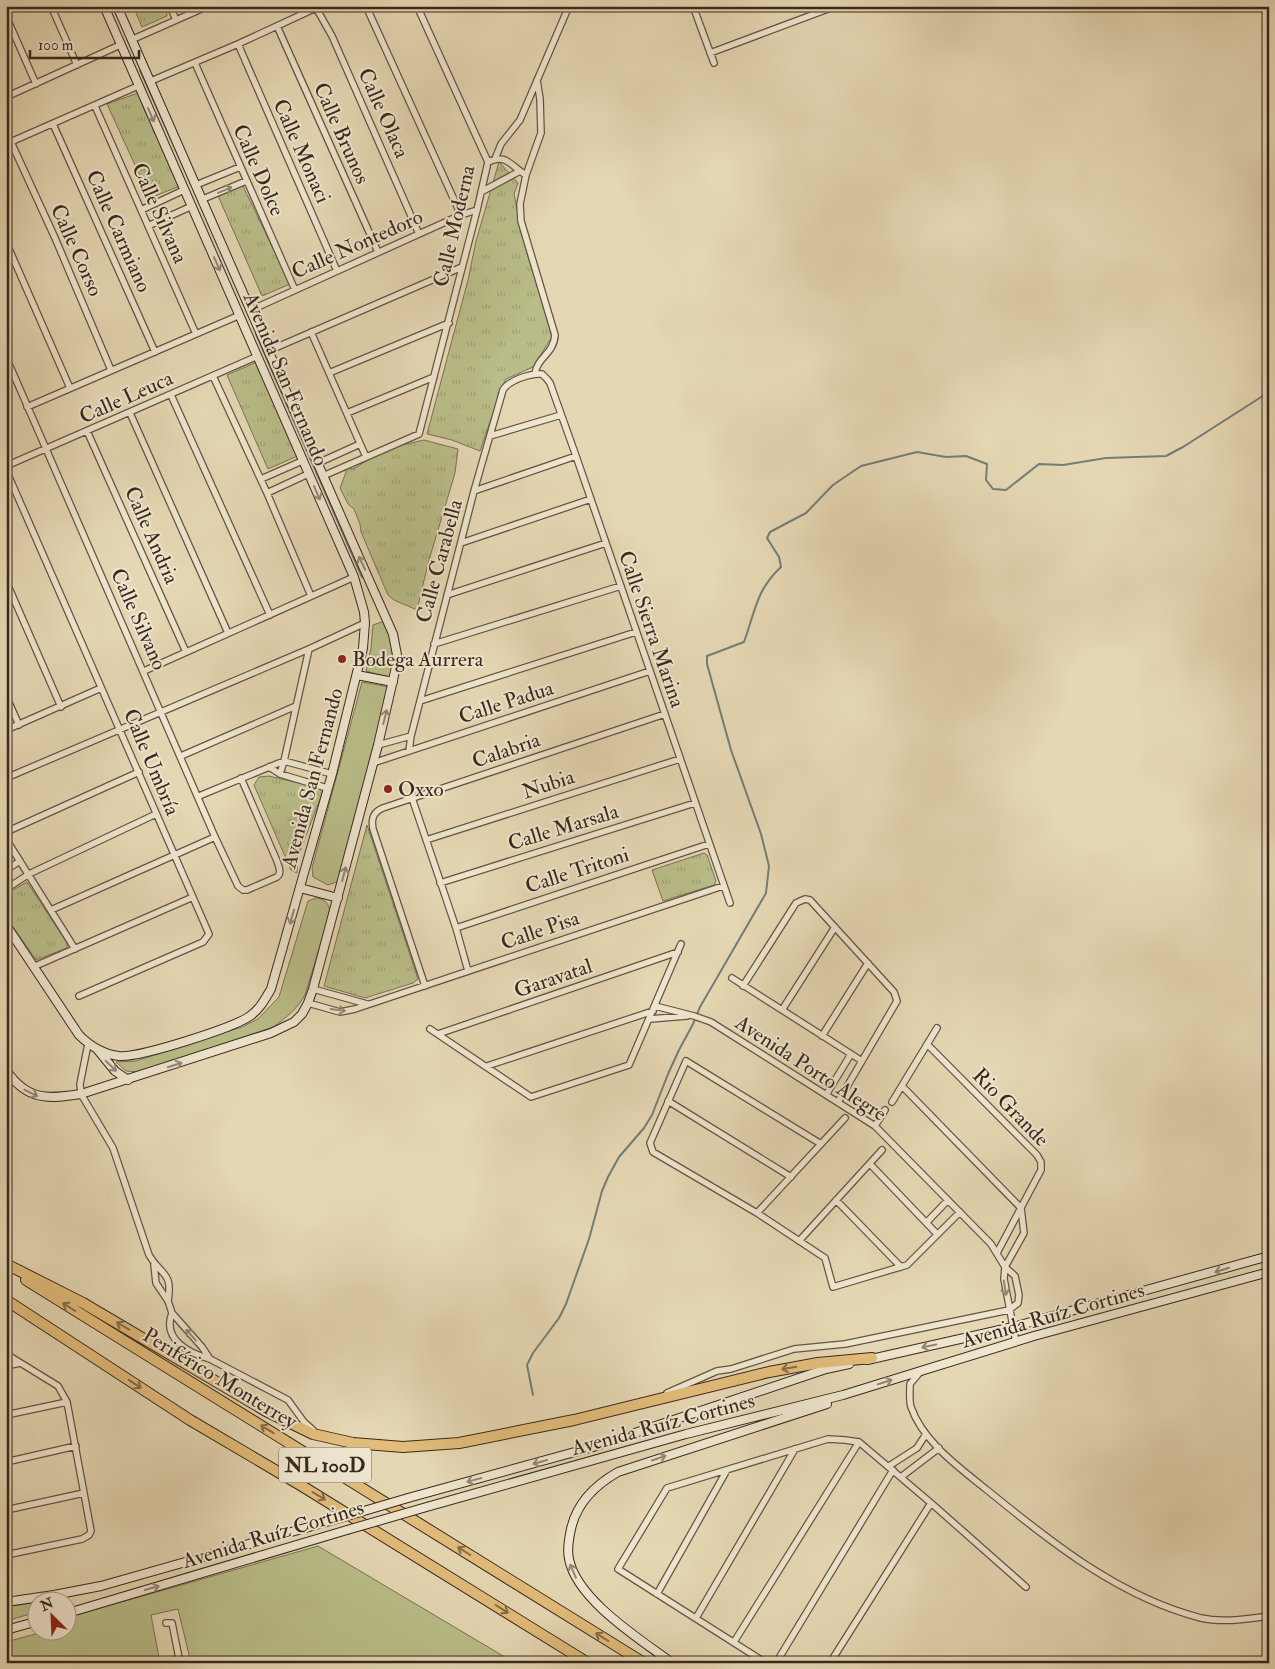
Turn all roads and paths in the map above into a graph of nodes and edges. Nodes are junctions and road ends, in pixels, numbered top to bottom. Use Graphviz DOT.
graph roads {
  1 [pos="51,6"];
  2 [pos="104,6"];
  3 [pos="170,6"];
  4 [pos="208,6"];
  5 [pos="366,6"];
  6 [pos="417,6"];
  7 [pos="568,6"];
  8 [pos="704,6"];
  9 [pos="836,6"];
  10 [pos="316,7"];
  11 [pos="118,8"];
  12 [pos="693,8"];
  13 [pos="108,15"];
  14 [pos="6,16"];
  15 [pos="176,20"];
  16 [pos="277,26"];
  17 [pos="131,40"];
  18 [pos="238,44"];
  19 [pos="120,45"];
  20 [pos="710,53"];
  21 [pos="195,63"];
  22 [pos="714,63"];
  23 [pos="77,65"];
  24 [pos="537,79"];
  25 [pos="151,81"];
  26 [pos="36,84"];
  27 [pos="138,86"];
  28 [pos="6,97"];
  29 [pos="95,106"];
  30 [pos="53,124"];
  31 [pos="9,143"];
  32 [pos="495,159"];
  33 [pos="488,162"];
  34 [pos="240,167"];
  35 [pos="520,171"];
  36 [pos="526,175"];
  37 [pos="246,181"];
  38 [pos="196,185"];
  39 [pos="184,190"];
  40 [pos="481,192"];
  41 [pos="203,199"];
  42 [pos="192,206"];
  43 [pos="141,210"];
  44 [pos="477,210"];
  45 [pos="461,215"];
  46 [pos="148,226"];
  47 [pos="420,234"];
  48 [pos="6,242"];
  49 [pos="378,252"];
  50 [pos="462,267"];
  51 [pos="337,271"];
  52 [pos="295,290"];
  53 [pos="251,310"];
  54 [pos="240,315"];
  55 [pos="449,323"];
  56 [pos="259,330"];
  57 [pos="311,332"];
  58 [pos="196,334"];
  59 [pos="248,335"];
  60 [pos="268,351"];
  61 [pos="154,352"];
  62 [pos="258,356"];
  63 [pos="6,357"];
  64 [pos="111,370"];
  65 [pos="329,373"];
  66 [pos="535,374"];
  67 [pos="214,376"];
  68 [pos="434,377"];
  69 [pos="70,388"];
  70 [pos="171,395"];
  71 [pos="27,406"];
  72 [pos="130,413"];
  73 [pos="347,413"];
  74 [pos="561,415"];
  75 [pos="87,431"];
  76 [pos="490,436"];
  77 [pos="360,444"];
  78 [pos="47,448"];
  79 [pos="576,456"];
  80 [pos="366,457"];
  81 [pos="302,461"];
  82 [pos="318,463"];
  83 [pos="6,468"];
  84 [pos="308,474"];
  85 [pos="323,476"];
  86 [pos="261,479"];
  87 [pos="474,491"];
  88 [pos="267,493"];
  89 [pos="591,499"];
  90 [pos="461,543"];
  91 [pos="606,543"];
  92 [pos="354,577"];
  93 [pos="6,581"];
  94 [pos="621,586"];
  95 [pos="448,595"];
  96 [pos="311,596"];
  97 [pos="270,615"];
  98 [pos="365,623"];
  99 [pos="636,632"];
  100 [pos="228,633"];
  101 [pos="434,644"];
  102 [pos="309,649"];
  103 [pos="186,652"];
  104 [pos="144,671"];
  105 [pos="650,672"];
  106 [pos="357,675"];
  107 [pos="393,682"];
  108 [pos="102,688"];
  109 [pos="6,696"];
  110 [pos="420,701"];
  111 [pos="296,706"];
  112 [pos="61,707"];
  113 [pos="162,712"];
  114 [pos="664,714"];
  115 [pos="19,725"];
  116 [pos="6,730"];
  117 [pos="121,730"];
  118 [pos="411,736"];
  119 [pos="378,745"];
  120 [pos="409,751"];
  121 [pos="181,756"];
  122 [pos="680,759"];
  123 [pos="284,761"];
  124 [pos="373,763"];
  125 [pos="269,767"];
  126 [pos="138,772"];
  127 [pos="280,774"];
  128 [pos="332,774"];
  129 [pos="6,778"];
  130 [pos="241,778"];
  131 [pos="327,788"];
  132 [pos="199,796"];
  133 [pos="412,798"];
  134 [pos="695,802"];
  135 [pos="156,814"];
  136 [pos="6,832"];
  137 [pos="215,837"];
  138 [pos="6,839"];
  139 [pos="426,840"];
  140 [pos="709,844"];
  141 [pos="174,854"];
  142 [pos="20,861"];
  143 [pos="6,870"];
  144 [pos="28,874"];
  145 [pos="440,883"];
  146 [pos="724,886"];
  147 [pos="300,888"];
  148 [pos="6,889"];
  149 [pos="193,896"];
  150 [pos="338,898"];
  151 [pos="730,903"];
  152 [pos="51,910"];
  153 [pos="6,925"];
  154 [pos="835,927"];
  155 [pos="456,928"];
  156 [pos="682,944"];
  157 [pos="75,949"];
  158 [pos="678,952"];
  159 [pos="868,963"];
  160 [pos="33,967"];
  161 [pos="468,971"];
  162 [pos="732,978"];
  163 [pos="425,986"];
  164 [pos="743,986"];
  165 [pos="313,989"];
  166 [pos="79,996"];
  167 [pos="308,1003"];
  168 [pos="367,1004"];
  169 [pos="654,1008"];
  170 [pos="782,1010"];
  171 [pos="694,1016"];
  172 [pos="650,1019"];
  173 [pos="938,1028"];
  174 [pos="430,1029"];
  175 [pos="438,1034"];
  176 [pos="822,1036"];
  177 [pos="88,1044"];
  178 [pos="928,1044"];
  179 [pos="97,1049"];
  180 [pos="851,1054"];
  181 [pos="862,1061"];
  182 [pos="487,1066"];
  183 [pos="6,1070"];
  184 [pos="128,1080"];
  185 [pos="902,1086"];
  186 [pos="81,1094"];
  187 [pos="826,1095"];
  188 [pos="668,1101"];
  189 [pos="838,1102"];
  190 [pos="892,1102"];
  191 [pos="885,1110"];
  192 [pos="845,1118"];
  193 [pos="875,1126"];
  194 [pos="821,1144"];
  195 [pos="882,1150"];
  196 [pos="870,1164"];
  197 [pos="790,1177"];
  198 [pos="836,1200"];
  199 [pos="948,1200"];
  200 [pos="1021,1208"];
  201 [pos="960,1212"];
  202 [pos="757,1213"];
  203 [pos="927,1222"];
  204 [pos="937,1234"];
  205 [pos="799,1241"];
  206 [pos="997,1253"];
  207 [pos="1269,1256"];
  208 [pos="6,1264"];
  209 [pos="154,1265"];
  210 [pos="901,1267"];
  211 [pos="1006,1267"];
  212 [pos="6,1268"];
  213 [pos="1269,1272"];
  214 [pos="6,1300"];
  215 [pos="168,1301"];
  216 [pos="1009,1310"];
  217 [pos="172,1313"];
  218 [pos="1013,1327"];
  219 [pos="1016,1342"];
  220 [pos="6,1354"];
  221 [pos="872,1358"];
  222 [pos="210,1359"];
  223 [pos="20,1362"];
  224 [pos="6,1366"];
  225 [pos="921,1371"];
  226 [pos="864,1388"];
  227 [pos="650,1400"];
  228 [pos="67,1402"];
  229 [pos="6,1415"];
  230 [pos="574,1420"];
  231 [pos="926,1434"];
  232 [pos="859,1442"];
  233 [pos="76,1446"];
  234 [pos="939,1448"];
  235 [pos="795,1449"];
  236 [pos="6,1462"];
  237 [pos="891,1468"];
  238 [pos="727,1470"];
  239 [pos="901,1477"];
  240 [pos="84,1493"];
  241 [pos="931,1503"];
  242 [pos="6,1510"];
  243 [pos="6,1555"];
  244 [pos="1026,1587"];
  245 [pos="657,1594"];
  246 [pos="6,1602"];
  247 [pos="78,1610"];
  248 [pos="1269,1616"];
  249 [pos="696,1618"];
  250 [pos="166,1623"];
  251 [pos="28,1624"];
  252 [pos="6,1630"];
  253 [pos="734,1642"];
  254 [pos="180,1663"];
  255 [pos="588,1663"];
  256 [pos="644,1663"];
  257 [pos="672,1663"];
  258 [pos="766,1663"];
  259 [pos="776,1663"];
  260 [pos="830,1663"];
  1 -- 23 [label="street"];
  2 -- 13 [label="main road, Avenida San Fernando"];
  3 -- 15 [label="street"];
  4 -- 15 [label="street"];
  5 -- 45 [label="street"];
  6 -- 33 [label="street, Calle Moderna"];
  7 -- 24 [label="street"];
  8 -- 12 [label="street"];
  9 -- 20 [label="street"];
  10 -- 16 [label="street"];
  10 -- 47 [label="street, Calle Olaca"];
  11 -- 13 [label="main road"];
  11 -- 17 [label="main road, Avenida San Fernando"];
  12 -- 20 [label="street"];
  13 -- 19 [label="main road, Avenida San Fernando"];
  14 -- 26 [label="street"];
  15 -- 17 [label="street"];
  16 -- 18 [label="street"];
  16 -- 49 [label="street, Calle Brunos"];
  17 -- 25 [label="main road, Avenida San Fernando"];
  18 -- 21 [label="street"];
  18 -- 51 [label="street, Calle Monaci"];
  19 -- 23 [label="street"];
  19 -- 27 [label="main road, Avenida San Fernando"];
  20 -- 22 [label="street"];
  21 -- 25 [label="street"];
  21 -- 34 [label="street, Calle Dolce"];
  23 -- 26 [label="street"];
  24 -- 32 [label="street"];
  24 -- 36 [label="street"];
  25 -- 38 [label="main road, Avenida San Fernando"];
  26 -- 28 [label="street"];
  27 -- 29 [label="street"];
  27 -- 39 [label="main road, Avenida San Fernando, one-way"];
  29 -- 30 [label="street"];
  29 -- 43 [label="street, Calle Silvana"];
  30 -- 31 [label="street"];
  30 -- 61 [label="street, Calle Carmiano"];
  31 -- 64 [label="street, Calle Corso"];
  32 -- 33 [label="street"];
  32 -- 35 [label="street"];
  33 -- 40 [label="street, Calle Moderna"];
  34 -- 37 [label="street, Calle Dolce"];
  34 -- 38 [label="street"];
  35 -- 36 [label="street"];
  35 -- 40 [label="street"];
  36 -- 66 [label="street"];
  41 -- 37 [label="street, one-way"];
  37 -- 52 [label="street, Calle Dolce"];
  38 -- 41 [label="main road, Avenida San Fernando"];
  39 -- 42 [label="main road, Avenida San Fernando"];
  39 -- 43 [label="street"];
  40 -- 44 [label="street, Calle Moderna"];
  41 -- 53 [label="main road, Avenida San Fernando"];
  42 -- 46 [label="street"];
  42 -- 54 [label="main road, Avenida San Fernando, one-way"];
  43 -- 46 [label="street, Calle Silvana"];
  44 -- 45 [label="street, Calle Nontedoro"];
  44 -- 50 [label="street, Calle Moderna"];
  45 -- 47 [label="street, Calle Nontedoro"];
  46 -- 58 [label="street, Calle Silvana"];
  47 -- 49 [label="street, Calle Nontedoro"];
  48 -- 69 [label="street"];
  49 -- 51 [label="street, Calle Nontedoro"];
  50 -- 55 [label="street, Calle Moderna"];
  50 -- 57 [label="street"];
  51 -- 52 [label="street, Calle Nontedoro"];
  52 -- 53 [label="street, Calle Nontedoro"];
  53 -- 56 [label="main road, Avenida San Fernando"];
  54 -- 58 [label="street"];
  54 -- 59 [label="main road, Avenida San Fernando"];
  55 -- 65 [label="street"];
  55 -- 68 [label="street, Calle Moderna"];
  56 -- 59 [label="main road"];
  56 -- 60 [label="main road, Avenida San Fernando"];
  57 -- 60 [label="street"];
  57 -- 65 [label="street"];
  58 -- 61 [label="street"];
  59 -- 62 [label="main road, Avenida San Fernando"];
  60 -- 82 [label="main road, Avenida San Fernando"];
  61 -- 64 [label="street"];
  62 -- 67 [label="street, Calle Leuca"];
  62 -- 81 [label="main road, Avenida San Fernando"];
  63 -- 71 [label="street, Calle Silvano"];
  64 -- 69 [label="street"];
  65 -- 73 [label="street"];
  66 -- 74 [label="street, Calle Sierra Marina"];
  66 -- 76 [label="street, Calle Carabella"];
  67 -- 70 [label="street, Calle Leuca"];
  67 -- 86 [label="street"];
  68 -- 73 [label="street"];
  68 -- 80 [label="street, Calle Moderna"];
  69 -- 71 [label="street"];
  70 -- 72 [label="street, Calle Leuca"];
  70 -- 97 [label="street"];
  71 -- 78 [label="street, Calle Silvano"];
  72 -- 75 [label="street, Calle Leuca"];
  72 -- 100 [label="street"];
  73 -- 77 [label="street"];
  74 -- 76 [label="street"];
  74 -- 79 [label="street, Calle Sierra Marina"];
  75 -- 78 [label="street, Calle Leuca"];
  75 -- 103 [label="street, Calle Andria"];
  76 -- 87 [label="street, Calle Carabella"];
  77 -- 80 [label="street"];
  77 -- 82 [label="street"];
  78 -- 83 [label="street, Calle Leuca"];
  78 -- 104 [label="street, Calle Silvano"];
  79 -- 87 [label="street"];
  79 -- 89 [label="street, Calle Sierra Marina"];
  80 -- 85 [label="street"];
  81 -- 84 [label="main road, Avenida San Fernando"];
  81 -- 86 [label="street"];
  82 -- 85 [label="main road, Avenida San Fernando"];
  83 -- 108 [label="street, Calle Umbría"];
  84 -- 88 [label="street"];
  84 -- 92 [label="main road, Avenida San Fernando, one-way"];
  107 -- 85 [label="main road, Avenida San Fernando, one-way"];
  86 -- 88 [label="street"];
  87 -- 90 [label="street, Calle Carabella"];
  88 -- 96 [label="street"];
  89 -- 90 [label="street"];
  89 -- 91 [label="street, Calle Sierra Marina"];
  90 -- 95 [label="street, Calle Carabella"];
  91 -- 94 [label="street, Calle Sierra Marina"];
  91 -- 95 [label="street"];
  92 -- 96 [label="street"];
  92 -- 98 [label="main road, Avenida San Fernando"];
  93 -- 112 [label="street"];
  94 -- 99 [label="street, Calle Sierra Marina"];
  94 -- 101 [label="street"];
  95 -- 101 [label="street, Calle Carabella"];
  96 -- 97 [label="street"];
  97 -- 100 [label="street"];
  98 -- 102 [label="street"];
  98 -- 106 [label="main road, Avenida San Fernando"];
  99 -- 105 [label="street, Calle Sierra Marina"];
  99 -- 110 [label="street"];
  100 -- 103 [label="street"];
  101 -- 110 [label="street, Calle Carabella"];
  102 -- 111 [label="street"];
  102 -- 113 [label="street"];
  103 -- 104 [label="street"];
  104 -- 113 [label="street, Calle Silvano"];
  105 -- 114 [label="street, Calle Sierra Marina"];
  105 -- 120 [label="street, Calle Padua"];
  106 -- 107 [label="main road"];
  106 -- 128 [label="main road, Avenida San Fernando"];
  119 -- 107 [label="main road, Avenida San Fernando, one-way"];
  108 -- 112 [label="street"];
  108 -- 117 [label="street, Calle Umbría"];
  109 -- 115 [label="street"];
  110 -- 118 [label="street, Calle Carabella"];
  111 -- 121 [label="street"];
  111 -- 123 [label="street"];
  112 -- 115 [label="street"];
  113 -- 117 [label="street"];
  113 -- 121 [label="street, Calle Silvano"];
  114 -- 122 [label="street, Calle Sierra Marina"];
  114 -- 133 [label="street, Calabria"];
  115 -- 116 [label="street"];
  117 -- 126 [label="street, Calle Umbría"];
  117 -- 129 [label="street"];
  118 -- 119 [label="street"];
  118 -- 120 [label="street, Calle Carabella"];
  119 -- 124 [label="main road, Avenida San Fernando"];
  120 -- 124 [label="street, Calle Padua"];
  121 -- 132 [label="street, Calle Silvano"];
  122 -- 134 [label="street, Calle Sierra Marina"];
  122 -- 139 [label="street, Nubia"];
  123 -- 125 [label="street"];
  123 -- 127 [label="street"];
  123 -- 128 [label="street"];
  150 -- 124 [label="main road, Avenida San Fernando, one-way"];
  125 -- 127 [label="street"];
  125 -- 130 [label="street"];
  126 -- 135 [label="street, Calle Umbría"];
  126 -- 136 [label="street"];
  127 -- 131 [label="street"];
  128 -- 131 [label="main road, Avenida San Fernando"];
  130 -- 132 [label="street"];
  130 -- 137 [label="street, Calle Silvano"];
  131 -- 147 [label="main road, Avenida San Fernando"];
  132 -- 137 [label="street, Calle Silvano"];
  133 -- 139 [label="street"];
  133 -- 163 [label="street, Calabria"];
  134 -- 140 [label="street, Calle Sierra Marina"];
  134 -- 145 [label="street, Calle Marsala"];
  135 -- 141 [label="street, Calle Umbría"];
  135 -- 144 [label="street"];
  137 -- 141 [label="street"];
  138 -- 142 [label="street"];
  139 -- 145 [label="street"];
  140 -- 146 [label="street, Calle Sierra Marina"];
  140 -- 155 [label="street, Calle Tritoni"];
  141 -- 149 [label="street, Calle Umbría"];
  141 -- 152 [label="street"];
  142 -- 143 [label="street"];
  142 -- 144 [label="street"];
  144 -- 148 [label="street"];
  144 -- 152 [label="street"];
  145 -- 155 [label="street"];
  146 -- 151 [label="street, Calle Sierra Marina"];
  146 -- 161 [label="street, Calle Pisa"];
  147 -- 150 [label="main road"];
  147 -- 179 [label="main road, Avenida San Fernando, one-way"];
  149 -- 157 [label="street"];
  149 -- 166 [label="street, Calle Umbría"];
  150 -- 165 [label="main road, Avenida San Fernando"];
  152 -- 157 [label="street"];
  153 -- 160 [label="main road, Avenida San Fernando"];
  154 -- 159 [label="street"];
  154 -- 164 [label="street"];
  154 -- 170 [label="street"];
  155 -- 161 [label="street"];
  156 -- 158 [label="street"];
  157 -- 160 [label="street"];
  158 -- 169 [label="street"];
  158 -- 175 [label="street, Garavatal"];
  159 -- 176 [label="street"];
  159 -- 181 [label="street"];
  160 -- 177 [label="main road, Avenida San Fernando"];
  161 -- 163 [label="street, Calle Pisa"];
  162 -- 164 [label="street"];
  163 -- 168 [label="street, Calle Pisa"];
  164 -- 170 [label="street"];
  165 -- 167 [label="main road, Avenida San Fernando"];
  165 -- 168 [label="street"];
  167 -- 168 [label="street, Calle Pisa, one-way"];
  184 -- 167 [label="main road, Avenida San Fernando, one-way"];
  169 -- 171 [label="street, Avenida Porto Alegre"];
  169 -- 172 [label="street"];
  169 -- 182 [label="street"];
  170 -- 176 [label="street"];
  171 -- 172 [label="street"];
  171 -- 187 [label="street, Avenida Porto Alegre"];
  172 -- 182 [label="street"];
  173 -- 178 [label="street"];
  174 -- 175 [label="street"];
  175 -- 182 [label="street"];
  176 -- 180 [label="street"];
  177 -- 179 [label="main road, Avenida San Fernando"];
  177 -- 186 [label="street"];
  178 -- 185 [label="street"];
  178 -- 200 [label="street, Rio Grande"];
  179 -- 184 [label="main road, one-way"];
  180 -- 181 [label="street"];
  180 -- 187 [label="street"];
  181 -- 189 [label="street"];
  183 -- 186 [label="main road, Avenida San Fernando, one-way"];
  184 -- 186 [label="main road, Avenida San Fernando"];
  185 -- 190 [label="street"];
  185 -- 200 [label="street"];
  186 -- 209 [label="street"];
  187 -- 189 [label="street, Avenida Porto Alegre"];
  188 -- 194 [label="street"];
  188 -- 197 [label="street"];
  188 -- 202 [label="street"];
  189 -- 193 [label="street, Avenida Porto Alegre"];
  191 -- 193 [label="street"];
  192 -- 194 [label="street"];
  193 -- 199 [label="street, Avenida Porto Alegre"];
  194 -- 197 [label="street"];
  195 -- 196 [label="street"];
  196 -- 198 [label="street"];
  196 -- 203 [label="street"];
  197 -- 202 [label="street"];
  198 -- 205 [label="street"];
  198 -- 210 [label="street"];
  199 -- 201 [label="street, Avenida Porto Alegre"];
  199 -- 203 [label="street"];
  200 -- 206 [label="street, Rio Grande"];
  200 -- 211 [label="street"];
  201 -- 204 [label="street"];
  201 -- 206 [label="street, Avenida Porto Alegre"];
  202 -- 205 [label="street"];
  203 -- 204 [label="street"];
  204 -- 210 [label="street"];
  205 -- 210 [label="street"];
  206 -- 211 [label="street, Avenida Porto Alegre"];
  207 -- 218 [label="main road, Avenida Ruíz Cortines, one-way"];
  230 -- 208 [label="highway, one-way"];
  209 -- 215 [label="street"];
  209 -- 215 [label="street"];
  211 -- 216 [label="street, one-way"];
  211 -- 216 [label="street, Avenida Porto Alegre"];
  256 -- 212 [label="highway, Periférico Monterrey / NL 100D, one-way"];
  213 -- 219 [label="main road, Avenida Ruíz Cortines"];
  214 -- 255 [label="highway, NL 100D, one-way"];
  215 -- 217 [label="street"];
  216 -- 218 [label="street"];
  216 -- 227 [label="street"];
  222 -- 217 [label="street, one-way"];
  217 -- 222 [label="street"];
  218 -- 219 [label="street"];
  218 -- 221 [label="main road, Avenida Ruíz Cortines, one-way"];
  219 -- 225 [label="main road, Avenida Ruíz Cortines"];
  220 -- 223 [label="street"];
  221 -- 227 [label="highway, one-way"];
  221 -- 246 [label="main road, Avenida Ruíz Cortines, one-way, bridge"];
  222 -- 230 [label="street"];
  223 -- 224 [label="street"];
  223 -- 228 [label="street"];
  226 -- 225 [label="main road, Avenida Ruíz Cortines, one-way"];
  225 -- 231 [label="street"];
  247 -- 226 [label="main road, Avenida Ruíz Cortines, one-way, bridge"];
  257 -- 226 [label="main road, one-way"];
  227 -- 230 [label="highway"];
  228 -- 229 [label="street"];
  228 -- 233 [label="street"];
  231 -- 234 [label="street"];
  231 -- 237 [label="street"];
  232 -- 235 [label="street"];
  232 -- 237 [label="street"];
  232 -- 253 [label="street"];
  233 -- 236 [label="street"];
  233 -- 240 [label="street"];
  234 -- 239 [label="street"];
  234 -- 248 [label="street"];
  235 -- 238 [label="street"];
  235 -- 249 [label="street"];
  237 -- 239 [label="street"];
  237 -- 259 [label="street"];
  238 -- 245 [label="street"];
  238 -- 245 [label="street"];
  239 -- 241 [label="street"];
  240 -- 242 [label="street"];
  240 -- 243 [label="street"];
  241 -- 244 [label="street"];
  241 -- 260 [label="street"];
  245 -- 249 [label="street"];
  249 -- 253 [label="street"];
  250 -- 254 [label="street"];
  251 -- 252 [label="main road"];
  253 -- 258 [label="street"];
}
